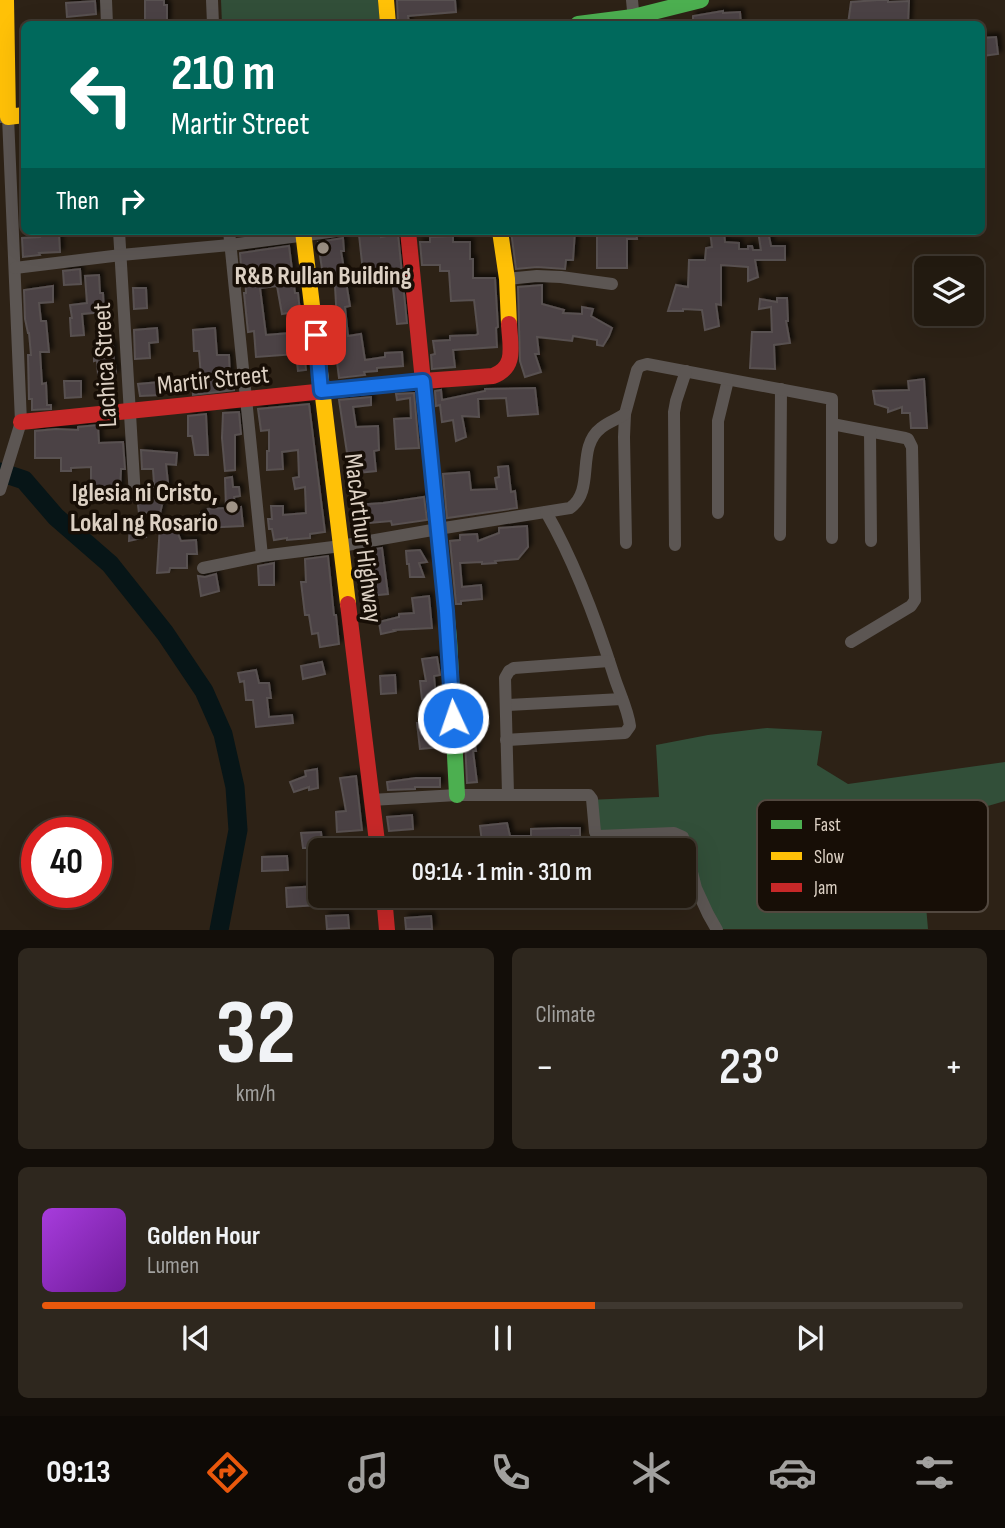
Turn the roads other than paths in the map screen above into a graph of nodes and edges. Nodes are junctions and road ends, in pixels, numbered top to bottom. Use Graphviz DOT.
graph roads {
  1 [pos="6,0"];
  2 [pos="106,0"];
  3 [pos="212,0"];
  4 [pos="386,0"];
  5 [pos="701,0"];
  6 [pos="633,14"];
  7 [pos="107,21"];
  8 [pos="212,21"];
  9 [pos="388,21"];
  10 [pos="594,21"];
  11 [pos="11,116"];
  12 [pos="119,235"];
  13 [pos="229,235"];
  14 [pos="291,235"];
  15 [pos="303,235"];
  16 [pos="408,235"];
  17 [pos="501,235"];
  18 [pos="230,245"];
  19 [pos="121,255"];
  20 [pos="15,268"];
  21 [pos="507,279"];
  22 [pos="612,284"];
  23 [pos="686,371"];
  24 [pos="728,380"];
  25 [pos="423,381"];
  26 [pos="781,389"];
  27 [pos="321,391"];
  28 [pos="247,400"];
  29 [pos="129,412"];
  30 [pos="625,414"];
  31 [pos="21,422"];
  32 [pos="832,424"];
  33 [pos="870,432"];
  34 [pos="0,490"];
  35 [pos="135,497"];
  36 [pos="546,512"];
  37 [pos="718,513"];
  38 [pos="438,529"];
  39 [pos="780,535"];
  40 [pos="832,538"];
  41 [pos="871,541"];
  42 [pos="626,543"];
  43 [pos="675,545"];
  44 [pos="341,546"];
  45 [pos="262,556"];
  46 [pos="203,568"];
  47 [pos="851,642"];
  48 [pos="609,661"];
  49 [pos="622,699"];
  50 [pos="506,705"];
  51 [pos="506,740"];
  52 [pos="508,793"];
  53 [pos="457,795"];
  54 [pos="371,800"];
  55 [pos="376,838"];
  56 [pos="385,908"];
  57 [pos="387,929"];
  58 [pos="717,929"];
  1 -- 11 [label="main road"];
  2 -- 7 [label="street"];
  3 -- 8 [label="street"];
  4 -- 9 [label="main road"];
  5 -- 6 [label="main road"];
  6 -- 10 [label="main road"];
  11 -- 20 [label="street"];
  12 -- 19 [label="street, Lachica Street"];
  13 -- 18 [label="street"];
  14 -- 18 [label="street"];
  15 -- 27 [label="main road, MacArthur Highway"];
  16 -- 25 [label="main road"];
  17 -- 21 [label="main road"];
  18 -- 19 [label="street"];
  18 -- 28 [label="street"];
  19 -- 20 [label="street"];
  19 -- 29 [label="street, Lachica Street"];
  20 -- 31 [label="street"];
  21 -- 22 [label="street"];
  21 -- 25 [label="main road, Martir Street"];
  23 -- 24 [label="street"];
  23 -- 30 [label="street"];
  23 -- 43 [label="street"];
  24 -- 26 [label="street"];
  24 -- 37 [label="street"];
  25 -- 27 [label="main road, Martir Street"];
  25 -- 38 [label="main road"];
  26 -- 32 [label="street"];
  26 -- 39 [label="street"];
  27 -- 28 [label="main road, Martir Street"];
  27 -- 44 [label="main road, MacArthur Highway"];
  28 -- 29 [label="main road, Martir Street"];
  28 -- 45 [label="street"];
  29 -- 31 [label="main road, Martir Street"];
  29 -- 35 [label="street, Lachica Street"];
  30 -- 36 [label="street"];
  30 -- 42 [label="street"];
  31 -- 34 [label="street"];
  32 -- 33 [label="street"];
  32 -- 40 [label="street"];
  33 -- 41 [label="street"];
  33 -- 47 [label="street"];
  36 -- 38 [label="street"];
  36 -- 48 [label="street"];
  38 -- 44 [label="street"];
  38 -- 53 [label="main road"];
  44 -- 45 [label="street"];
  44 -- 54 [label="main road, MacArthur Highway"];
  45 -- 46 [label="street"];
  48 -- 49 [label="street"];
  48 -- 50 [label="street"];
  49 -- 50 [label="street"];
  49 -- 51 [label="street"];
  50 -- 51 [label="street"];
  51 -- 52 [label="street"];
  52 -- 53 [label="street"];
  52 -- 58 [label="street"];
  53 -- 54 [label="street"];
  54 -- 55 [label="main road, MacArthur Highway"];
  56 -- 57 [label="main road"];
}
